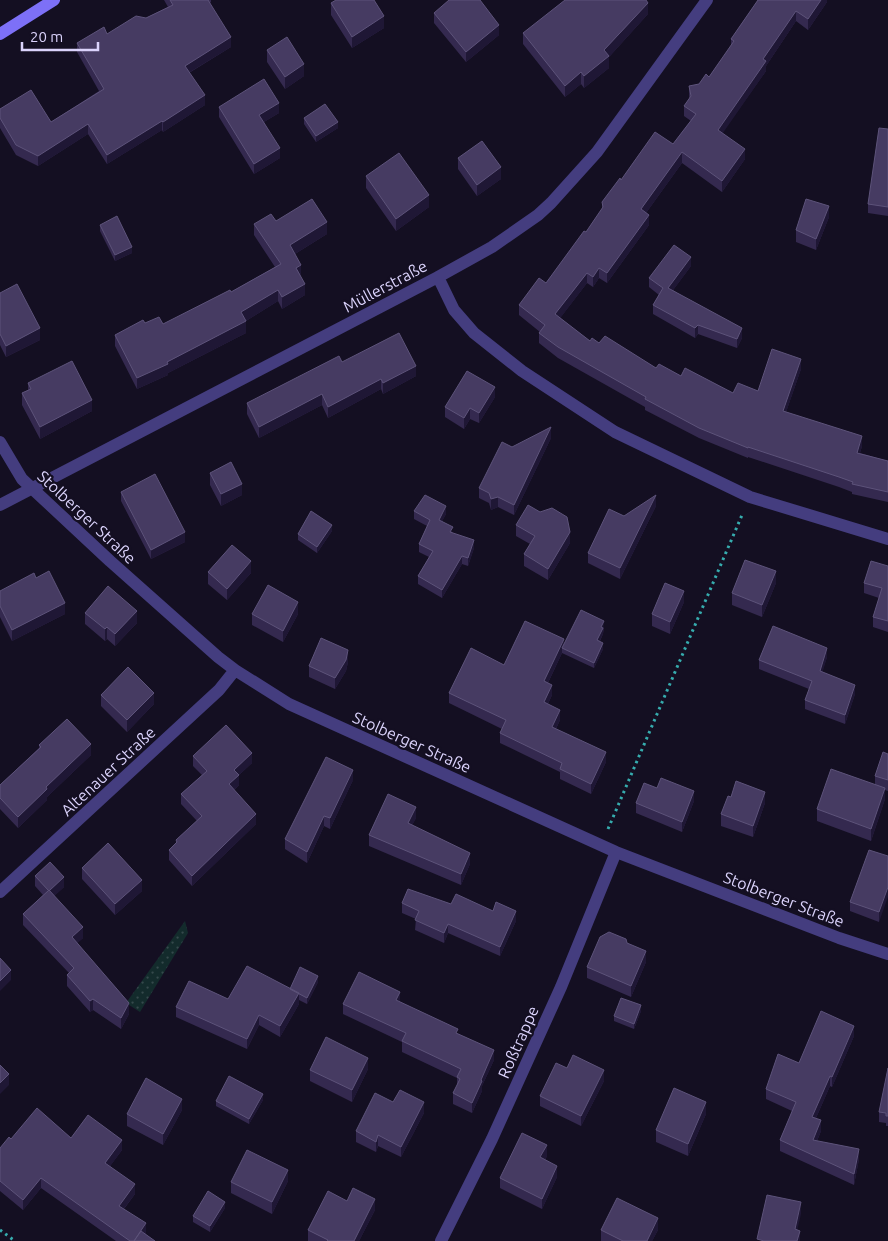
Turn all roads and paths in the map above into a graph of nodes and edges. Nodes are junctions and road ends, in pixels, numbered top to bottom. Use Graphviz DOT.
graph roads {
  1 [pos="54,0"];
  2 [pos="707,0"];
  3 [pos="0,34"];
  4 [pos="438,277"];
  5 [pos="0,442"];
  6 [pos="32,488"];
  7 [pos="750,497"];
  8 [pos="0,505"];
  9 [pos="888,540"];
  10 [pos="235,670"];
  11 [pos="602,845"];
  12 [pos="616,852"];
  13 [pos="0,892"];
  14 [pos="888,954"];
  15 [pos="0,1230"];
  16 [pos="15,1241"];
  17 [pos="441,1241"];
  1 -- 3 [label="street"];
  2 -- 4 [label="street, Müllerstraße"];
  4 -- 6 [label="street, Müllerstraße"];
  4 -- 7 [label="street"];
  5 -- 6 [label="street, Stolberger Straße"];
  6 -- 8 [label="street, Müllerstraße"];
  6 -- 10 [label="street, Stolberger Straße"];
  7 -- 9 [label="street"];
  7 -- 11 [label="path"];
  10 -- 11 [label="street, Stolberger Straße"];
  10 -- 13 [label="street, Altenauer Straße"];
  11 -- 12 [label="street, Stolberger Straße"];
  12 -- 14 [label="street, Stolberger Straße"];
  12 -- 17 [label="street, Roßtrappe"];
  15 -- 16 [label="path"];
}
